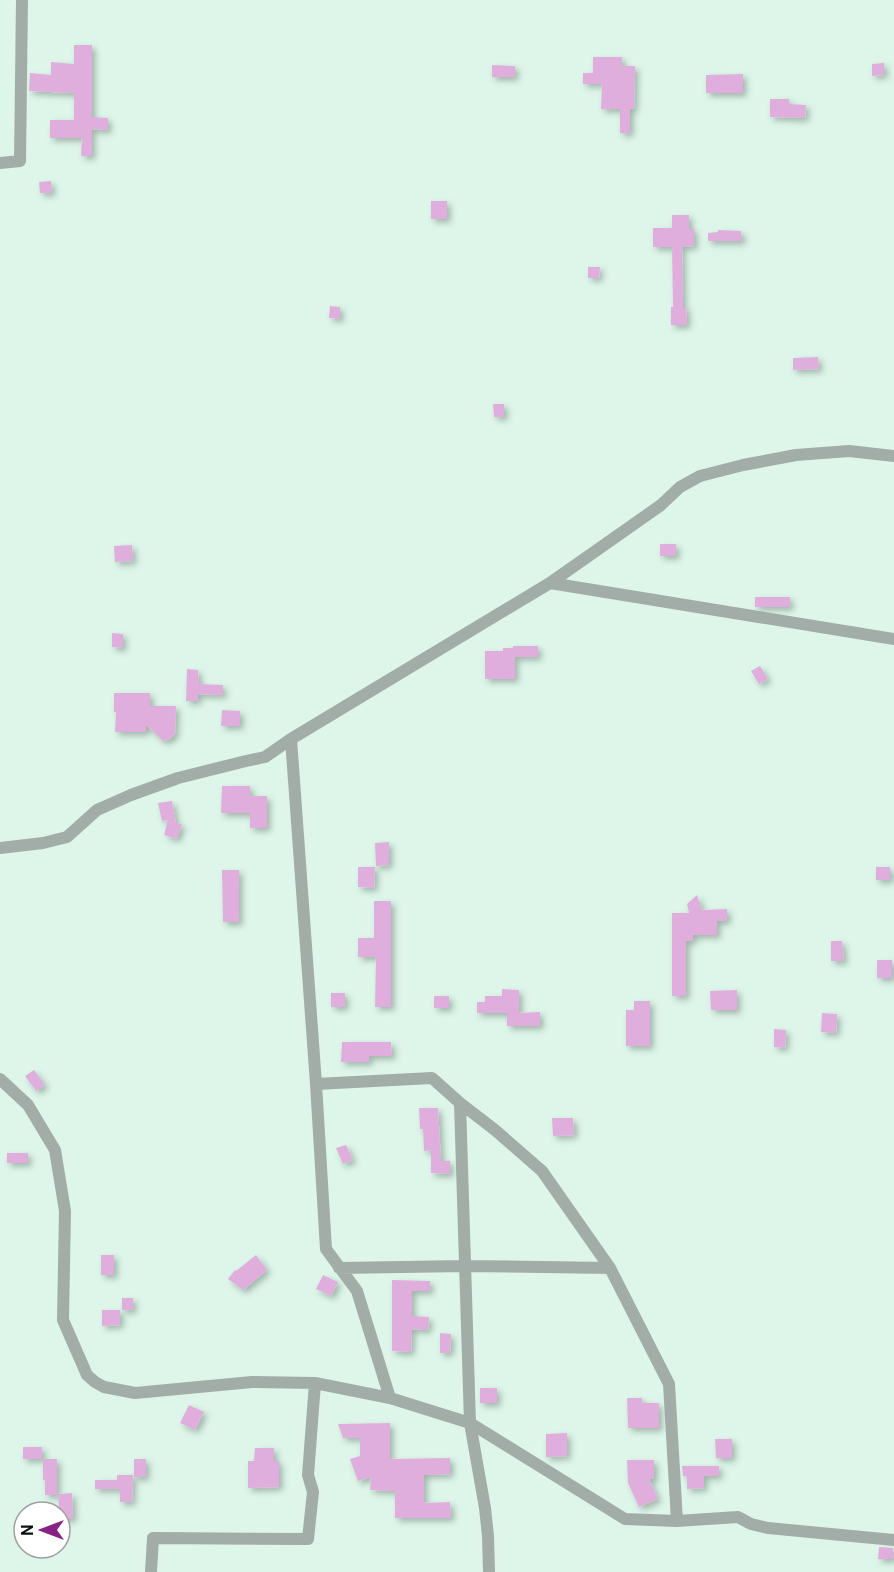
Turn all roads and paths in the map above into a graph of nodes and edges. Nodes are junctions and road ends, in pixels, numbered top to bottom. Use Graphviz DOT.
graph roads {
  1 [pos="22,0"];
  2 [pos="0,164"];
  3 [pos="894,456"];
  4 [pos="550,583"];
  5 [pos="894,639"];
  6 [pos="291,739"];
  7 [pos="0,848"];
  8 [pos="0,1079"];
  9 [pos="316,1084"];
  10 [pos="460,1103"];
  11 [pos="465,1266"];
  12 [pos="339,1268"];
  13 [pos="610,1268"];
  14 [pos="315,1383"];
  15 [pos="390,1398"];
  16 [pos="470,1423"];
  17 [pos="677,1521"];
  18 [pos="894,1540"];
  19 [pos="151,1572"];
  20 [pos="489,1572"];
  1 -- 2 [label="street"];
  3 -- 4 [label="street"];
  4 -- 5 [label="street"];
  4 -- 6 [label="street"];
  6 -- 7 [label="street"];
  6 -- 9 [label="street"];
  8 -- 14 [label="street"];
  9 -- 10 [label="street"];
  9 -- 12 [label="street"];
  10 -- 11 [label="street"];
  10 -- 13 [label="street"];
  11 -- 12 [label="street"];
  11 -- 13 [label="street"];
  11 -- 16 [label="street"];
  12 -- 15 [label="street"];
  13 -- 17 [label="street"];
  14 -- 15 [label="street"];
  14 -- 19 [label="street"];
  15 -- 16 [label="street"];
  16 -- 17 [label="street"];
  16 -- 20 [label="street"];
  17 -- 18 [label="street"];
}
